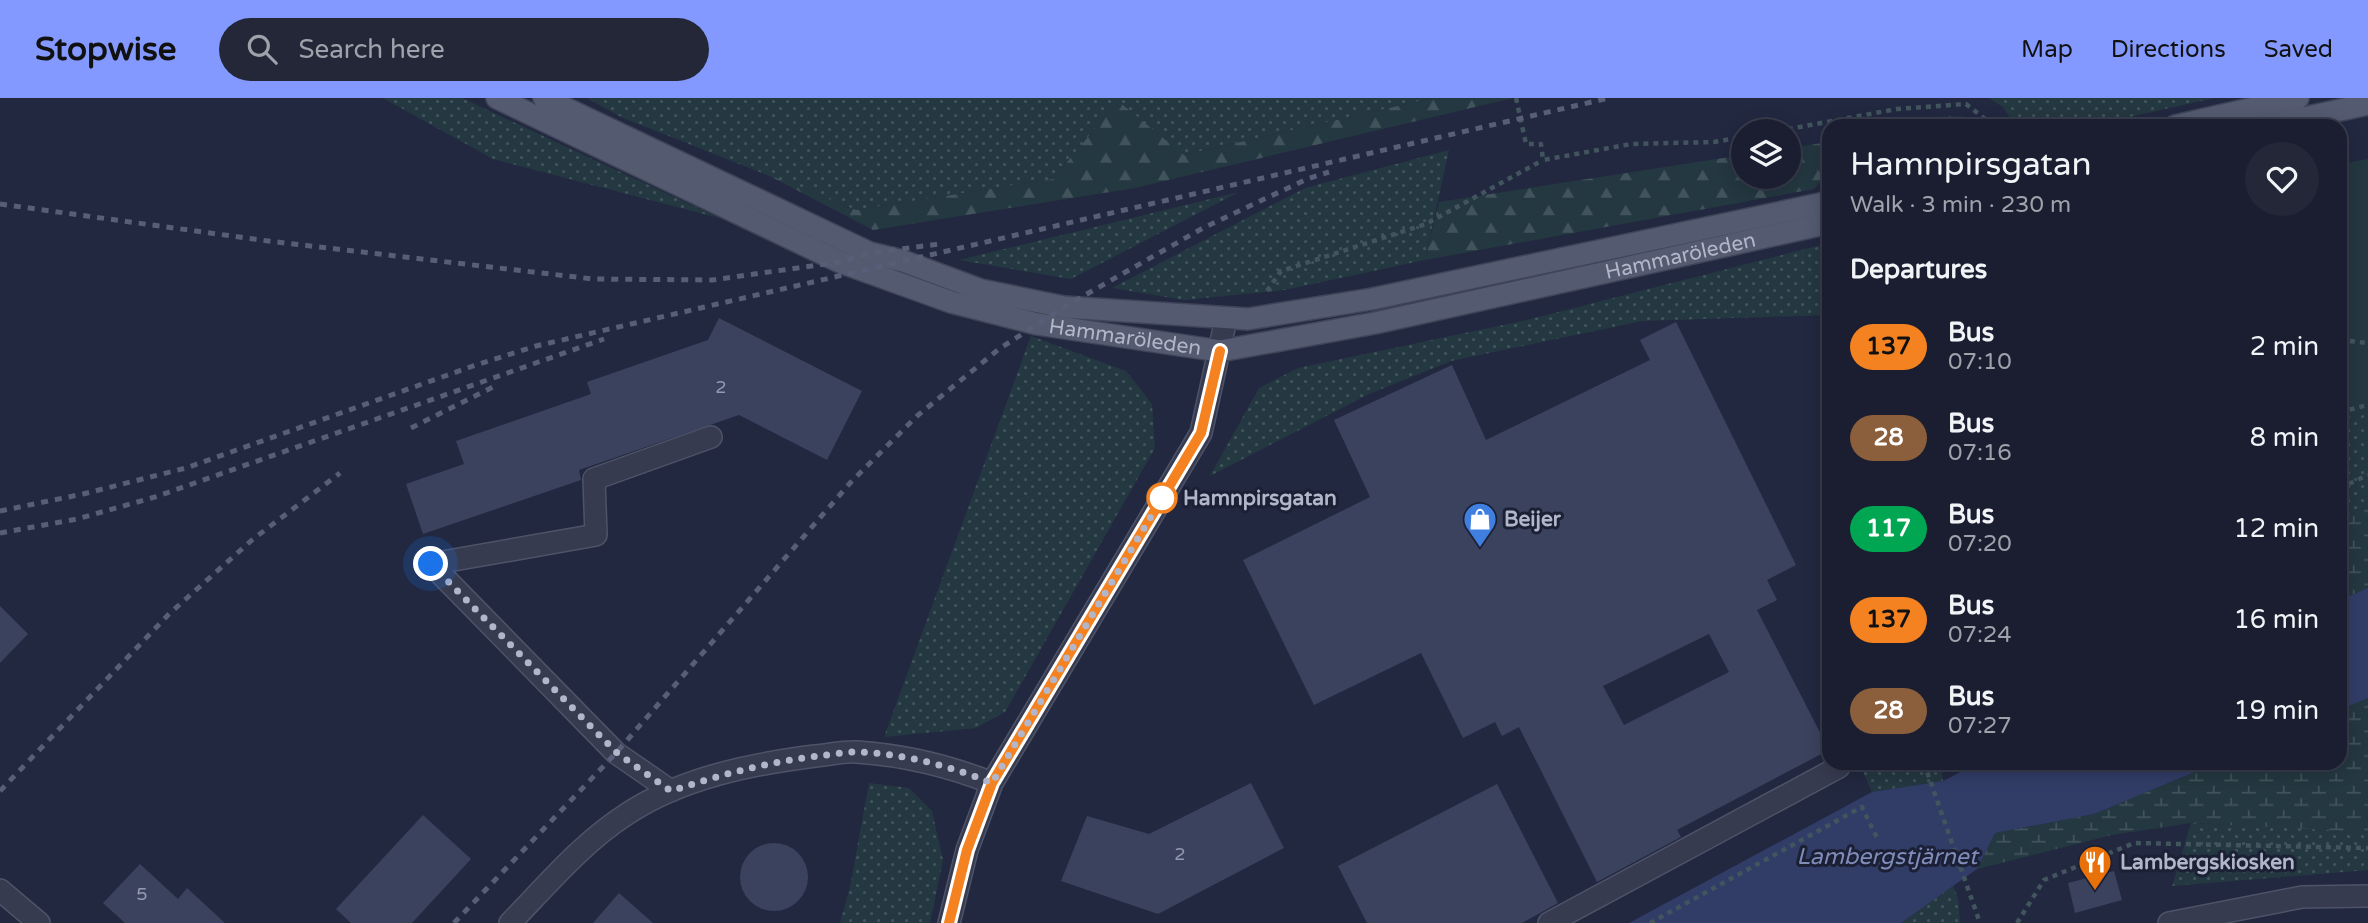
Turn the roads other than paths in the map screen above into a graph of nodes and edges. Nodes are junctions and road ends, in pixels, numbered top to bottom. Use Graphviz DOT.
graph roads {
  1 [pos="497,98"];
  2 [pos="544,98"];
  3 [pos="2298,98"];
  4 [pos="2368,104"];
  5 [pos="2206,119"];
  6 [pos="2299,119"];
  7 [pos="1822,203"];
  8 [pos="1822,225"];
  9 [pos="1226,319"];
  10 [pos="1220,351"];
  11 [pos="711,437"];
  12 [pos="1833,770"];
  13 [pos="992,783"];
  14 [pos="671,791"];
  15 [pos="0,890"];
  16 [pos="2368,896"];
  17 [pos="39,923"];
  18 [pos="510,923"];
  19 [pos="949,923"];
  20 [pos="1549,923"];
  21 [pos="2169,923"];
  1 -- 10 [label="main road, Hammaröleden"];
  2 -- 9 [label="main road, Hammaröleden"];
  3 -- 5 [label="main road"];
  4 -- 6 [label="main road"];
  7 -- 9 [label="main road, Hammaröleden"];
  8 -- 10 [label="main road, Hammaröleden"];
  9 -- 10 [label="street"];
  10 -- 13 [label="street"];
  11 -- 14 [label="street"];
  12 -- 20 [label="street"];
  13 -- 14 [label="street"];
  13 -- 19 [label="street"];
  14 -- 18 [label="street"];
  15 -- 17 [label="street"];
  16 -- 21 [label="street"];
}
